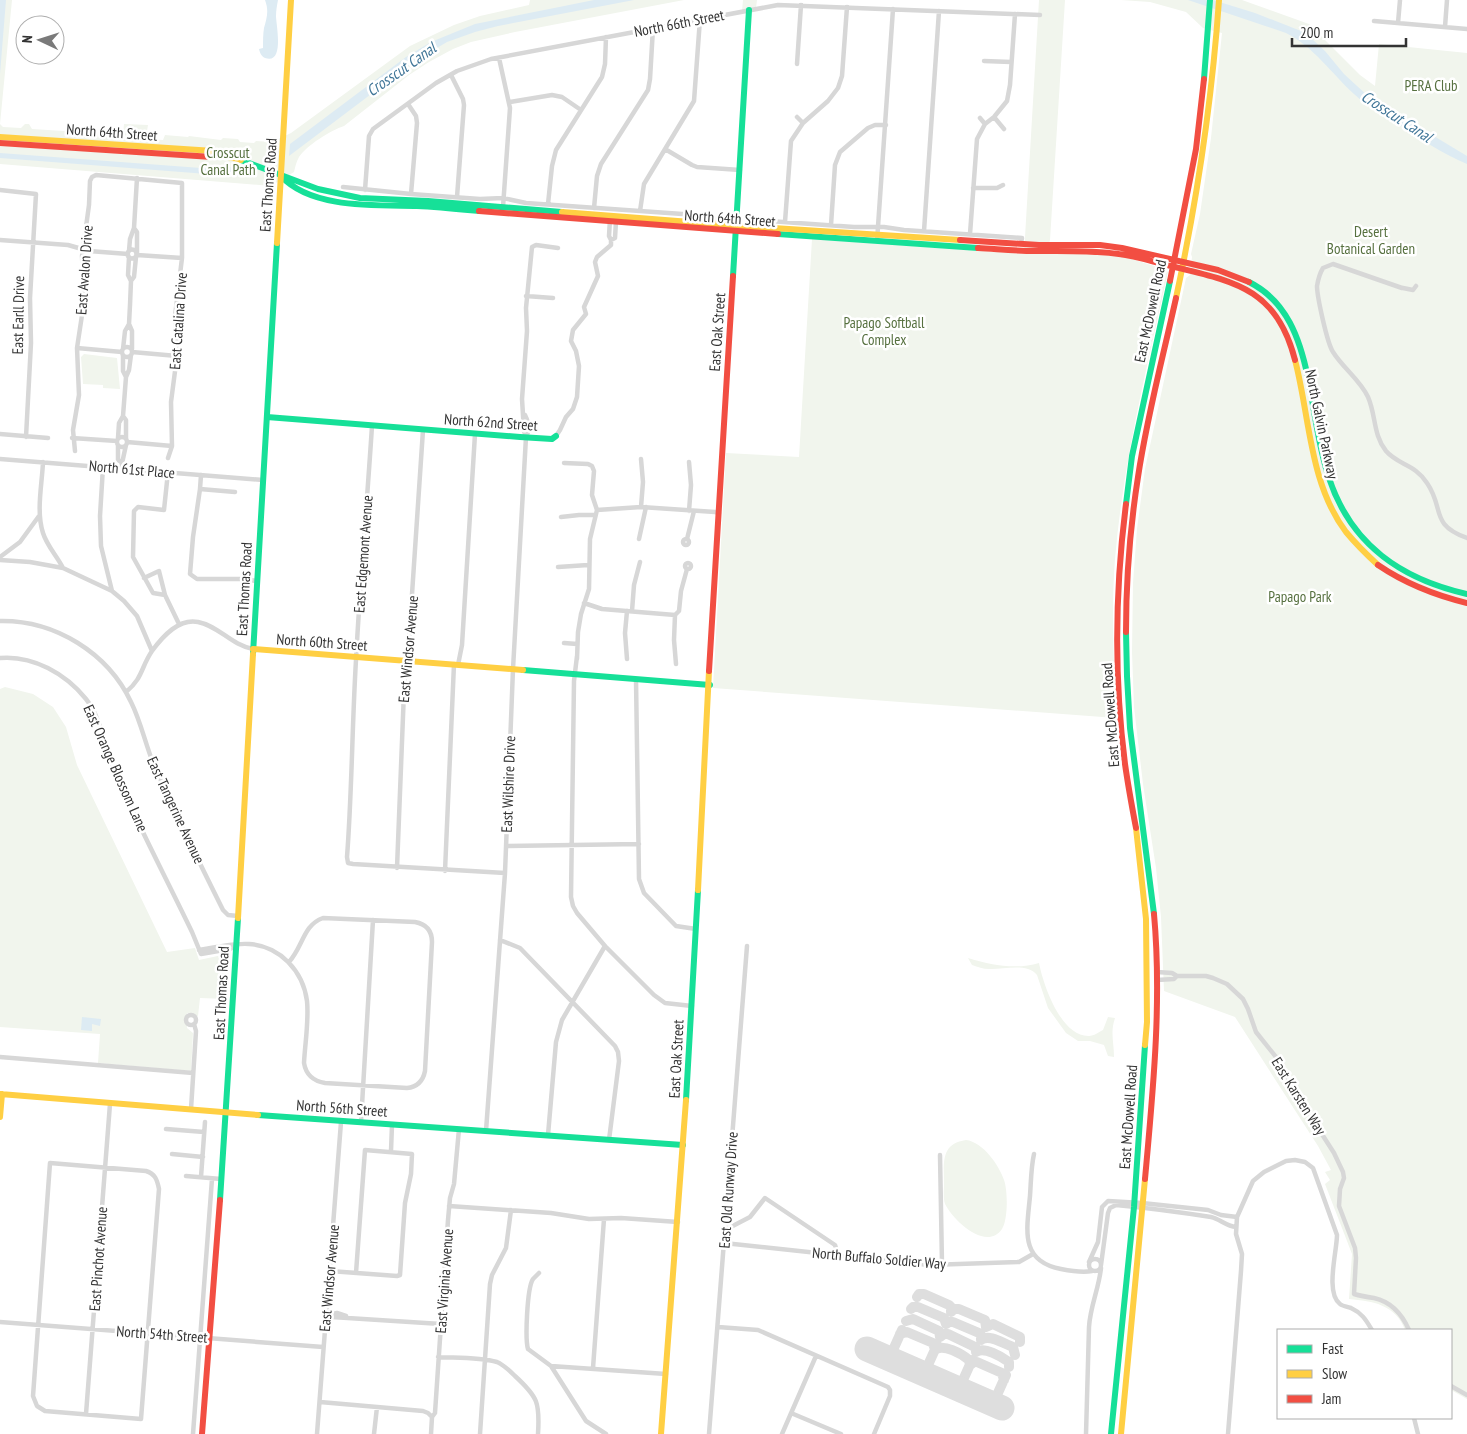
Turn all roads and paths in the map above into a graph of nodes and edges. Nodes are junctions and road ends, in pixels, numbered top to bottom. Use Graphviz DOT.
graph roads {
  1 [pos="291,0"];
  2 [pos="1210,0"];
  3 [pos="1219,0"];
  4 [pos="1400,0"];
  5 [pos="1447,0"];
  6 [pos="801,5"];
  7 [pos="847,7"];
  8 [pos="893,9"];
  9 [pos="749,10"];
  10 [pos="939,11"];
  11 [pos="1015,14"];
  12 [pos="1040,15"];
  13 [pos="700,19"];
  14 [pos="1374,21"];
  15 [pos="1398,23"];
  16 [pos="1445,27"];
  17 [pos="653,28"];
  18 [pos="1467,29"];
  19 [pos="606,37"];
  20 [pos="499,58"];
  21 [pos="984,61"];
  22 [pos="1011,62"];
  23 [pos="797,64"];
  24 [pos="451,75"];
  25 [pos="1212,91"];
  26 [pos="510,102"];
  27 [pos="408,104"];
  28 [pos="581,110"];
  29 [pos="797,117"];
  30 [pos="994,117"];
  31 [pos="980,118"];
  32 [pos="803,123"];
  33 [pos="985,124"];
  34 [pos="886,125"];
  35 [pos="1199,127"];
  36 [pos="1004,129"];
  37 [pos="0,137"];
  38 [pos="0,143"];
  39 [pos="665,149"];
  40 [pos="221,155"];
  41 [pos="740,170"];
  42 [pos="1201,170"];
  43 [pos="281,176"];
  44 [pos="137,178"];
  45 [pos="1003,185"];
  46 [pos="343,187"];
  47 [pos="973,188"];
  48 [pos="0,190"];
  49 [pos="365,190"];
  50 [pos="411,194"];
  51 [pos="457,197"];
  52 [pos="503,198"];
  53 [pos="548,204"];
  54 [pos="594,208"];
  55 [pos="503,210"];
  56 [pos="640,211"];
  57 [pos="613,219"];
  58 [pos="756,220"];
  59 [pos="785,222"];
  60 [pos="721,224"];
  61 [pos="831,225"];
  62 [pos="878,226"];
  63 [pos="134,228"];
  64 [pos="737,228"];
  65 [pos="924,231"];
  66 [pos="970,234"];
  67 [pos="878,238"];
  68 [pos="0,240"];
  69 [pos="34,242"];
  70 [pos="1021,244"];
  71 [pos="1087,247"];
  72 [pos="558,248"];
  73 [pos="83,250"];
  74 [pos="128,254"];
  75 [pos="137,255"];
  76 [pos="182,258"];
  77 [pos="1173,263"];
  78 [pos="1182,265"];
  79 [pos="131,281"];
  80 [pos="1416,286"];
  81 [pos="526,296"];
  82 [pos="553,298"];
  83 [pos="129,324"];
  84 [pos="77,348"];
  85 [pos="123,352"];
  86 [pos="132,352"];
  87 [pos="177,356"];
  88 [pos="126,377"];
  89 [pos="123,416"];
  90 [pos="267,417"];
  91 [pos="372,426"];
  92 [pos="424,430"];
  93 [pos="0,434"];
  94 [pos="474,434"];
  95 [pos="556,436"];
  96 [pos="26,437"];
  97 [pos="526,437"];
  98 [pos="48,438"];
  99 [pos="72,438"];
  100 [pos="118,441"];
  101 [pos="126,442"];
  102 [pos="172,446"];
  103 [pos="75,451"];
  104 [pos="168,458"];
  105 [pos="0,459"];
  106 [pos="641,459"];
  107 [pos="43,462"];
  108 [pos="688,462"];
  109 [pos="564,463"];
  110 [pos="121,465"];
  111 [pos="103,467"];
  112 [pos="168,472"];
  113 [pos="201,475"];
  114 [pos="263,480"];
  115 [pos="200,489"];
  116 [pos="235,492"];
  117 [pos="644,507"];
  118 [pos="596,510"];
  119 [pos="692,511"];
  120 [pos="719,513"];
  121 [pos="39,516"];
  122 [pos="595,516"];
  123 [pos="561,517"];
  124 [pos="1467,538"];
  125 [pos="638,539"];
  126 [pos="688,539"];
  127 [pos="0,558"];
  128 [pos="640,562"];
  129 [pos="588,565"];
  130 [pos="558,567"];
  131 [pos="62,568"];
  132 [pos="687,569"];
  133 [pos="144,578"];
  134 [pos="257,581"];
  135 [pos="112,591"];
  136 [pos="1467,594"];
  137 [pos="165,595"];
  138 [pos="584,603"];
  139 [pos="1467,603"];
  140 [pos="630,611"];
  141 [pos="675,615"];
  142 [pos="0,621"];
  143 [pos="179,624"];
  144 [pos="564,643"];
  145 [pos="577,644"];
  146 [pos="253,649"];
  147 [pos="152,651"];
  148 [pos="356,657"];
  149 [pos="0,658"];
  150 [pos="627,659"];
  151 [pos="407,660"];
  152 [pos="456,664"];
  153 [pos="676,664"];
  154 [pos="513,669"];
  155 [pos="574,674"];
  156 [pos="636,679"];
  157 [pos="710,685"];
  158 [pos="126,692"];
  159 [pos="571,844"];
  160 [pos="639,844"];
  161 [pos="506,846"];
  162 [pos="397,868"];
  163 [pos="445,871"];
  164 [pos="504,873"];
  165 [pos="238,916"];
  166 [pos="372,920"];
  167 [pos="1146,921"];
  168 [pos="696,929"];
  169 [pos="500,940"];
  170 [pos="236,946"];
  171 [pos="605,946"];
  172 [pos="747,946"];
  173 [pos="290,962"];
  174 [pos="1157,972"];
  175 [pos="1177,976"];
  176 [pos="1157,980"];
  177 [pos="572,1002"];
  178 [pos="692,1006"];
  179 [pos="194,1024"];
  180 [pos="0,1057"];
  181 [pos="194,1073"];
  182 [pos="363,1086"];
  183 [pos="1,1094"];
  184 [pos="110,1104"];
  185 [pos="191,1109"];
  186 [pos="226,1112"];
  187 [pos="0,1117"];
  188 [pos="205,1122"];
  189 [pos="341,1122"];
  190 [pos="361,1122"];
  191 [pos="392,1125"];
  192 [pos="166,1129"];
  193 [pos="459,1129"];
  194 [pos="486,1131"];
  195 [pos="204,1132"];
  196 [pos="548,1135"];
  197 [pos="609,1140"];
  198 [pos="683,1145"];
  199 [pos="390,1151"];
  200 [pos="172,1154"];
  201 [pos="1034,1154"];
  202 [pos="940,1155"];
  203 [pos="202,1157"];
  204 [pos="104,1167"];
  205 [pos="186,1176"];
  206 [pos="201,1177"];
  207 [pos="212,1179"];
  208 [pos="221,1180"];
  209 [pos="1134,1205"];
  210 [pos="1142,1205"];
  211 [pos="449,1206"];
  212 [pos="511,1210"];
  213 [pos="1237,1217"];
  214 [pos="604,1219"];
  215 [pos="678,1222"];
  216 [pos="1236,1227"];
  217 [pos="725,1230"];
  218 [pos="724,1243"];
  219 [pos="1033,1254"];
  220 [pos="838,1255"];
  221 [pos="1089,1262"];
  222 [pos="942,1264"];
  223 [pos="1101,1266"];
  224 [pos="330,1271"];
  225 [pos="1092,1271"];
  226 [pos="356,1272"];
  227 [pos="1078,1272"];
  228 [pos="539,1273"];
  229 [pos="1098,1282"];
  230 [pos="326,1316"];
  231 [pos="0,1322"];
  232 [pos="441,1324"];
  233 [pos="38,1325"];
  234 [pos="718,1327"];
  235 [pos="92,1329"];
  236 [pos="1371,1329"];
  237 [pos="1408,1329"];
  238 [pos="148,1333"];
  239 [pos="201,1337"];
  240 [pos="210,1337"];
  241 [pos="324,1347"];
  242 [pos="816,1356"];
  243 [pos="438,1357"];
  244 [pos="486,1360"];
  245 [pos="551,1366"];
  246 [pos="593,1368"];
  247 [pos="666,1374"];
  248 [pos="1452,1387"];
  249 [pos="1467,1395"];
  250 [pos="320,1402"];
  251 [pos="376,1407"];
  252 [pos="792,1413"];
  253 [pos="86,1414"];
  254 [pos="432,1417"];
  255 [pos="1414,1419"];
  256 [pos="193,1434"];
  257 [pos="202,1434"];
  258 [pos="317,1434"];
  259 [pos="374,1434"];
  260 [pos="432,1434"];
  261 [pos="480,1434"];
  262 [pos="538,1434"];
  263 [pos="606,1434"];
  264 [pos="661,1434"];
  265 [pos="709,1434"];
  266 [pos="782,1434"];
  267 [pos="841,1434"];
  268 [pos="874,1434"];
  269 [pos="1086,1434"];
  270 [pos="1111,1434"];
  271 [pos="1121,1434"];
  272 [pos="1228,1434"];
  273 [pos="1418,1434"];
  1 -- 43 [label="main road, East Thomas Road"];
  2 -- 35 [label="main road, East McDowell Road"];
  3 -- 25 [label="main road, East McDowell Road"];
  4 -- 15 [label="street"];
  5 -- 16 [label="street"];
  6 -- 7 [label="street, North 66th Street"];
  6 -- 9 [label="street, North 66th Street"];
  6 -- 23 [label="street"];
  7 -- 8 [label="street, North 66th Street"];
  7 -- 32 [label="street"];
  8 -- 10 [label="street, North 66th Street"];
  8 -- 34 [label="street"];
  9 -- 13 [label="street, North 66th Street"];
  9 -- 41 [label="main road, East Oak Street"];
  10 -- 11 [label="street, North 66th Street"];
  10 -- 65 [label="street"];
  11 -- 12 [label="street, North 66th Street"];
  11 -- 22 [label="street"];
  13 -- 17 [label="street, North 66th Street"];
  13 -- 39 [label="street"];
  14 -- 15 [label="street"];
  15 -- 16 [label="street"];
  16 -- 18 [label="street"];
  17 -- 19 [label="street, North 66th Street"];
  17 -- 54 [label="street"];
  19 -- 20 [label="street, North 66th Street"];
  19 -- 28 [label="street"];
  20 -- 24 [label="street, North 66th Street"];
  20 -- 26 [label="street"];
  21 -- 22 [label="street"];
  22 -- 30 [label="street"];
  24 -- 27 [label="street, North 66th Street"];
  24 -- 51 [label="street"];
  25 -- 35 [label="main road"];
  25 -- 42 [label="main road, East McDowell Road"];
  26 -- 28 [label="street"];
  26 -- 52 [label="street"];
  27 -- 49 [label="street, North 66th Street"];
  27 -- 50 [label="street"];
  28 -- 53 [label="street"];
  29 -- 32 [label="street"];
  30 -- 33 [label="street"];
  30 -- 36 [label="street"];
  31 -- 33 [label="street"];
  32 -- 59 [label="street"];
  33 -- 47 [label="street"];
  34 -- 61 [label="street"];
  34 -- 62 [label="street"];
  35 -- 42 [label="main road"];
  35 -- 77 [label="main road, East McDowell Road"];
  37 -- 40 [label="main road, North 64th Street"];
  38 -- 40 [label="main road, North 64th Street"];
  39 -- 41 [label="street"];
  39 -- 56 [label="street"];
  40 -- 43 [label="main road, North 64th Street"];
  41 -- 64 [label="main road, East Oak Street"];
  42 -- 78 [label="main road, East McDowell Road"];
  43 -- 55 [label="main road, North 64th Street"];
  43 -- 90 [label="main road, East Thomas Road"];
  44 -- 63 [label="street"];
  44 -- 73 [label="street, East Avalon Drive"];
  44 -- 76 [label="street, East Catalina Drive"];
  45 -- 47 [label="street"];
  46 -- 49 [label="street, North 64th Street"];
  47 -- 66 [label="street"];
  48 -- 69 [label="street, East Earll Drive"];
  49 -- 50 [label="street, North 64th Street"];
  50 -- 51 [label="street, North 64th Street"];
  51 -- 52 [label="street, North 64th Street"];
  52 -- 53 [label="street, North 64th Street"];
  52 -- 55 [label="street"];
  53 -- 54 [label="street, North 64th Street"];
  54 -- 56 [label="street, North 64th Street"];
  55 -- 57 [label="main road, North 64th Street"];
  56 -- 60 [label="street, North 64th Street"];
  57 -- 60 [label="main road, North 64th Street"];
  57 -- 64 [label="main road, North 64th Street"];
  57 -- 95 [label="street, North 62nd Street"];
  58 -- 59 [label="street, North 64th Street"];
  59 -- 61 [label="street, North 64th Street"];
  60 -- 64 [label="main road, North 64th Street"];
  61 -- 62 [label="street, North 64th Street"];
  62 -- 65 [label="street, North 64th Street"];
  62 -- 67 [label="street"];
  63 -- 74 [label="street"];
  63 -- 75 [label="street"];
  64 -- 67 [label="main road, North 64th Street"];
  64 -- 120 [label="main road, East Oak Street"];
  65 -- 66 [label="street, North 64th Street"];
  66 -- 70 [label="street, North 64th Street"];
  67 -- 70 [label="main road, North 64th Street"];
  67 -- 71 [label="main road, North 64th Street"];
  68 -- 69 [label="street"];
  69 -- 73 [label="street"];
  69 -- 96 [label="street, East Earll Drive"];
  70 -- 71 [label="main road, North 64th Street"];
  71 -- 77 [label="main road, North 64th Street"];
  72 -- 81 [label="street, East Wilshire Drive"];
  73 -- 74 [label="street"];
  73 -- 84 [label="street, East Avalon Drive"];
  74 -- 75 [label="street"];
  74 -- 75 [label="street"];
  74 -- 79 [label="street"];
  75 -- 76 [label="street"];
  75 -- 79 [label="street"];
  76 -- 87 [label="street, East Catalina Drive"];
  77 -- 78 [label="main road, North 64th Street"];
  77 -- 167 [label="main road, East McDowell Road"];
  78 -- 136 [label="main road, North Galvin Parkway"];
  78 -- 139 [label="main road, North Galvin Parkway"];
  78 -- 174 [label="main road, East McDowell Road"];
  79 -- 83 [label="street"];
  80 -- 124 [label="street"];
  81 -- 82 [label="street"];
  81 -- 97 [label="street, East Wilshire Drive"];
  83 -- 85 [label="street"];
  83 -- 86 [label="street"];
  84 -- 85 [label="street"];
  84 -- 99 [label="street, East Avalon Drive"];
  85 -- 86 [label="street"];
  85 -- 86 [label="street"];
  85 -- 88 [label="street"];
  86 -- 87 [label="street"];
  86 -- 88 [label="street"];
  87 -- 102 [label="street, East Catalina Drive"];
  88 -- 89 [label="street"];
  89 -- 100 [label="street"];
  89 -- 101 [label="street"];
  90 -- 91 [label="main road, North 62nd Street"];
  90 -- 114 [label="main road, East Thomas Road"];
  91 -- 92 [label="main road, North 62nd Street"];
  91 -- 148 [label="street, East Edgemont Avenue"];
  92 -- 94 [label="main road, North 62nd Street"];
  92 -- 151 [label="street, East Windsor Avenue"];
  93 -- 96 [label="street"];
  94 -- 97 [label="main road, North 62nd Street"];
  94 -- 152 [label="street"];
  95 -- 97 [label="main road, North 62nd Street"];
  96 -- 98 [label="street"];
  97 -- 154 [label="street, East Wilshire Drive"];
  99 -- 100 [label="street"];
  99 -- 103 [label="street, East Avalon Drive"];
  100 -- 101 [label="street"];
  100 -- 101 [label="street"];
  100 -- 110 [label="street"];
  101 -- 102 [label="street"];
  101 -- 110 [label="street"];
  102 -- 104 [label="street, East Catalina Drive"];
  105 -- 107 [label="street, North 61st Place"];
  106 -- 117 [label="street"];
  107 -- 111 [label="street, North 61st Place"];
  107 -- 121 [label="street"];
  108 -- 119 [label="street"];
  109 -- 118 [label="street"];
  110 -- 111 [label="street, North 61st Place"];
  110 -- 112 [label="street, North 61st Place"];
  111 -- 135 [label="street"];
  112 -- 113 [label="street, North 61st Place"];
  112 -- 133 [label="street"];
  113 -- 114 [label="street, North 61st Place"];
  113 -- 115 [label="street"];
  114 -- 134 [label="main road, East Thomas Road"];
  115 -- 116 [label="street"];
  115 -- 134 [label="street"];
  117 -- 118 [label="street"];
  117 -- 119 [label="street"];
  117 -- 125 [label="street"];
  118 -- 122 [label="street"];
  119 -- 120 [label="street"];
  119 -- 126 [label="street"];
  120 -- 157 [label="main road, East Oak Street"];
  121 -- 127 [label="street"];
  121 -- 131 [label="street"];
  122 -- 123 [label="street"];
  122 -- 129 [label="street"];
  127 -- 131 [label="street"];
  128 -- 140 [label="street"];
  129 -- 130 [label="street"];
  129 -- 138 [label="street"];
  131 -- 135 [label="street"];
  132 -- 141 [label="street"];
  133 -- 137 [label="street"];
  133 -- 137 [label="street"];
  134 -- 146 [label="main road, East Thomas Road"];
  135 -- 147 [label="street"];
  137 -- 143 [label="street"];
  138 -- 140 [label="street"];
  138 -- 145 [label="street"];
  140 -- 141 [label="street"];
  140 -- 150 [label="street"];
  141 -- 153 [label="street"];
  142 -- 158 [label="street"];
  143 -- 146 [label="street, North 60th Street"];
  143 -- 147 [label="street"];
  144 -- 145 [label="street"];
  145 -- 155 [label="street"];
  146 -- 148 [label="main road, North 60th Street"];
  146 -- 165 [label="main road, East Thomas Road"];
  147 -- 158 [label="street"];
  148 -- 151 [label="main road, North 60th Street"];
  148 -- 162 [label="street, East Edgemont Avenue"];
  149 -- 170 [label="street, East Orange Blossom Lane"];
  151 -- 152 [label="main road, North 60th Street"];
  151 -- 162 [label="street, East Windsor Avenue"];
  152 -- 154 [label="main road, North 60th Street"];
  152 -- 163 [label="street"];
  154 -- 155 [label="main road, North 60th Street"];
  154 -- 161 [label="street, East Wilshire Drive"];
  155 -- 156 [label="main road, North 60th Street"];
  155 -- 159 [label="street"];
  156 -- 157 [label="main road, North 60th Street"];
  156 -- 160 [label="street"];
  157 -- 168 [label="main road, East Oak Street"];
  158 -- 165 [label="street, East Tangerine Avenue"];
  159 -- 160 [label="street"];
  159 -- 161 [label="street"];
  159 -- 171 [label="street"];
  160 -- 168 [label="street"];
  161 -- 164 [label="street, East Wilshire Drive"];
  162 -- 163 [label="street"];
  163 -- 164 [label="street"];
  164 -- 169 [label="street, East Wilshire Drive"];
  165 -- 170 [label="main road, East Thomas Road"];
  166 -- 173 [label="street"];
  166 -- 182 [label="street"];
  166 -- 182 [label="street"];
  167 -- 176 [label="main road"];
  167 -- 209 [label="main road, East McDowell Road"];
  168 -- 178 [label="main road, East Oak Street"];
  169 -- 177 [label="street"];
  169 -- 194 [label="street, East Wilshire Drive"];
  170 -- 173 [label="street"];
  170 -- 186 [label="main road, East Thomas Road"];
  171 -- 177 [label="street"];
  171 -- 178 [label="street"];
  172 -- 217 [label="street, East Old Runway Drive"];
  173 -- 182 [label="street"];
  174 -- 175 [label="street, East Karsten Way"];
  174 -- 176 [label="main road, East McDowell Road"];
  175 -- 176 [label="street, East Karsten Way"];
  175 -- 237 [label="street, East Karsten Way"];
  176 -- 210 [label="main road, East McDowell Road"];
  177 -- 196 [label="street"];
  177 -- 197 [label="street"];
  178 -- 198 [label="main road, East Oak Street"];
  179 -- 181 [label="street"];
  180 -- 181 [label="street"];
  181 -- 185 [label="street"];
  182 -- 190 [label="street"];
  183 -- 184 [label="main road, North 56th Street"];
  183 -- 187 [label="main road"];
  184 -- 185 [label="main road, North 56th Street"];
  184 -- 204 [label="street, East Pinchot Avenue"];
  185 -- 186 [label="main road, North 56th Street"];
  186 -- 189 [label="main road, North 56th Street"];
  186 -- 208 [label="main road, East Thomas Road"];
  188 -- 195 [label="street"];
  189 -- 190 [label="main road, North 56th Street"];
  189 -- 224 [label="street, East Windsor Avenue"];
  190 -- 191 [label="main road, North 56th Street"];
  191 -- 193 [label="main road, North 56th Street"];
  191 -- 199 [label="street"];
  192 -- 195 [label="street"];
  193 -- 194 [label="main road, North 56th Street"];
  193 -- 211 [label="street, East Virginia Avenue"];
  194 -- 196 [label="main road, North 56th Street"];
  195 -- 203 [label="street"];
  196 -- 197 [label="main road, North 56th Street"];
  197 -- 198 [label="main road, North 56th Street"];
  198 -- 215 [label="main road, East Oak Street"];
  199 -- 226 [label="street"];
  199 -- 226 [label="street"];
  200 -- 203 [label="street"];
  201 -- 219 [label="street"];
  202 -- 222 [label="street"];
  203 -- 206 [label="street"];
  204 -- 233 [label="street"];
  204 -- 235 [label="street, East Pinchot Avenue"];
  204 -- 238 [label="street"];
  205 -- 206 [label="street"];
  206 -- 207 [label="street"];
  207 -- 208 [label="street"];
  207 -- 239 [label="street"];
  208 -- 240 [label="main road, East Thomas Road"];
  209 -- 210 [label="street"];
  209 -- 221 [label="street"];
  209 -- 223 [label="street"];
  209 -- 270 [label="main road, East McDowell Road"];
  210 -- 213 [label="street"];
  210 -- 216 [label="street"];
  210 -- 271 [label="main road, East McDowell Road"];
  211 -- 212 [label="street"];
  211 -- 232 [label="street, East Virginia Avenue"];
  212 -- 214 [label="street"];
  212 -- 244 [label="street"];
  213 -- 216 [label="street"];
  213 -- 236 [label="street"];
  214 -- 215 [label="street"];
  214 -- 246 [label="street"];
  215 -- 247 [label="main road, East Oak Street"];
  216 -- 272 [label="street"];
  217 -- 218 [label="street, East Old Runway Drive"];
  217 -- 220 [label="street"];
  218 -- 220 [label="street, North Buffalo Soldier Way"];
  218 -- 234 [label="street, East Old Runway Drive"];
  219 -- 222 [label="street, North Buffalo Soldier Way"];
  219 -- 227 [label="street"];
  220 -- 222 [label="street, North Buffalo Soldier Way"];
  221 -- 223 [label="street"];
  221 -- 225 [label="street"];
  221 -- 227 [label="street"];
  223 -- 225 [label="street"];
  223 -- 229 [label="street"];
  224 -- 226 [label="street"];
  224 -- 230 [label="street, East Windsor Avenue"];
  225 -- 227 [label="street"];
  225 -- 229 [label="street"];
  228 -- 245 [label="street"];
  229 -- 269 [label="street"];
  230 -- 232 [label="street"];
  230 -- 241 [label="street, East Windsor Avenue"];
  231 -- 233 [label="street, North 54th Street"];
  232 -- 243 [label="street, East Virginia Avenue"];
  233 -- 235 [label="street, North 54th Street"];
  233 -- 253 [label="street"];
  234 -- 242 [label="street"];
  234 -- 265 [label="street, East Old Runway Drive"];
  235 -- 238 [label="street, North 54th Street"];
  235 -- 253 [label="street, East Pinchot Avenue"];
  238 -- 239 [label="street, North 54th Street"];
  238 -- 253 [label="street"];
  239 -- 240 [label="street, North 54th Street"];
  239 -- 256 [label="street"];
  240 -- 241 [label="street, North 54th Street"];
  240 -- 257 [label="main road, East Thomas Road"];
  241 -- 250 [label="street, East Windsor Avenue"];
  242 -- 252 [label="street"];
  242 -- 268 [label="street"];
  243 -- 244 [label="street"];
  243 -- 254 [label="street, East Virginia Avenue"];
  244 -- 261 [label="street"];
  244 -- 262 [label="street"];
  245 -- 246 [label="street"];
  245 -- 263 [label="street"];
  246 -- 247 [label="street"];
  247 -- 264 [label="main road, East Oak Street"];
  248 -- 249 [label="street"];
  250 -- 251 [label="street"];
  250 -- 258 [label="street, East Windsor Avenue"];
  251 -- 254 [label="street"];
  251 -- 259 [label="street"];
  252 -- 266 [label="street"];
  252 -- 267 [label="street"];
  254 -- 260 [label="street, East Virginia Avenue"];
  255 -- 273 [label="street"];
}
